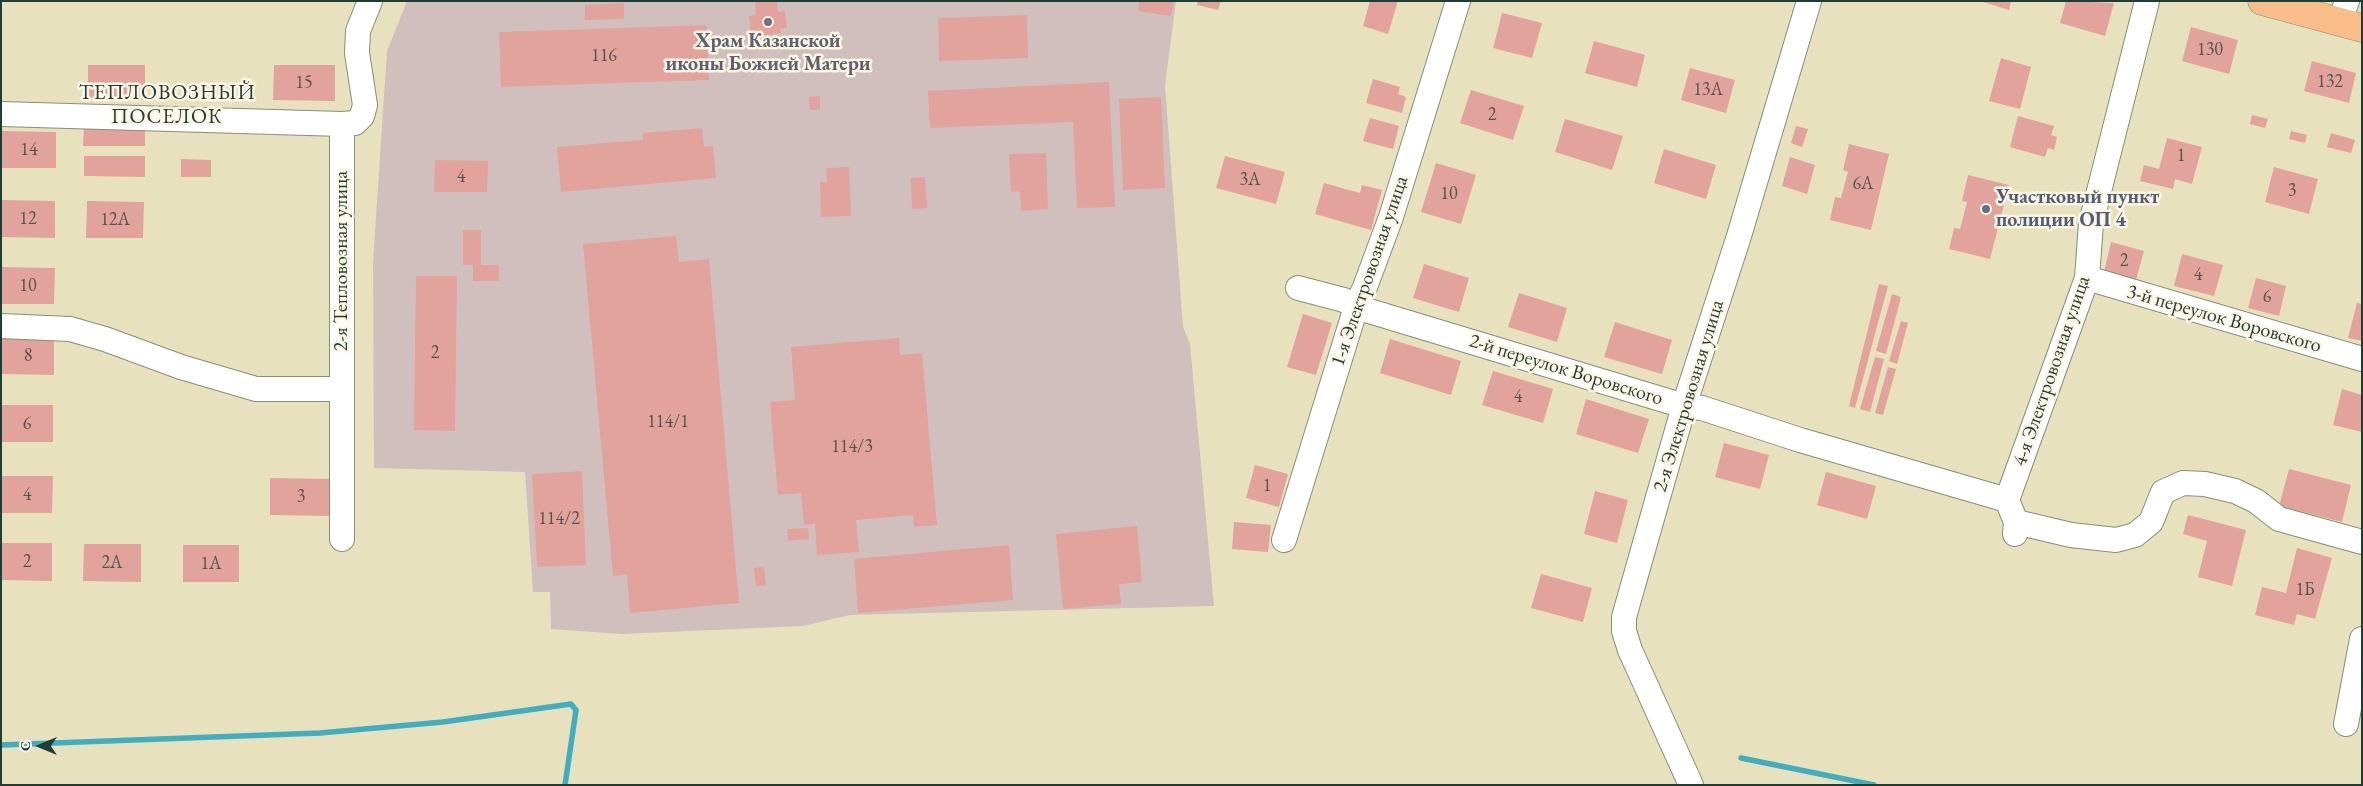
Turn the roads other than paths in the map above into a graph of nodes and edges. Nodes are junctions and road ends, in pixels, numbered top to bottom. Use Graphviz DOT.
graph roads {
  1 [pos="370,1"];
  2 [pos="1458,1"];
  3 [pos="1809,1"];
  4 [pos="2147,1"];
  5 [pos="2262,1"];
  6 [pos="2350,17"];
  7 [pos="1,114"];
  8 [pos="342,124"];
  9 [pos="2087,278"];
  10 [pos="1298,288"];
  11 [pos="1356,307"];
  12 [pos="1,326"];
  13 [pos="2362,359"];
  14 [pos="341,390"];
  15 [pos="1684,406"];
  16 [pos="2012,519"];
  17 [pos="342,539"];
  18 [pos="1284,540"];
  19 [pos="2362,542"];
  20 [pos="2362,639"];
  21 [pos="2346,724"];
  22 [pos="1691,785"];
  1 -- 8 [label="street"];
  2 -- 11 [label="street, 1-я Электровозная улица"];
  3 -- 15 [label="street, 2-я Электровозная улица"];
  4 -- 9 [label="street, 4-я Электровозная улица"];
  5 -- 6 [label="main road"];
  7 -- 8 [label="street"];
  8 -- 14 [label="street, 2-я Тепловозная улица"];
  9 -- 13 [label="street, 3-й переулок Воровского"];
  9 -- 16 [label="street, 4-я Электровозная улица"];
  10 -- 11 [label="street, 2-й переулок Воровского"];
  11 -- 15 [label="street, 2-й переулок Воровского"];
  11 -- 18 [label="street, 1-я Электровозная улица"];
  12 -- 14 [label="street"];
  14 -- 17 [label="street, 2-я Тепловозная улица"];
  15 -- 16 [label="street, 2-й переулок Воровского"];
  15 -- 22 [label="street, 2-я Электровозная улица"];
  16 -- 19 [label="street, 2-й переулок Воровского"];
  20 -- 21 [label="street"];
}
